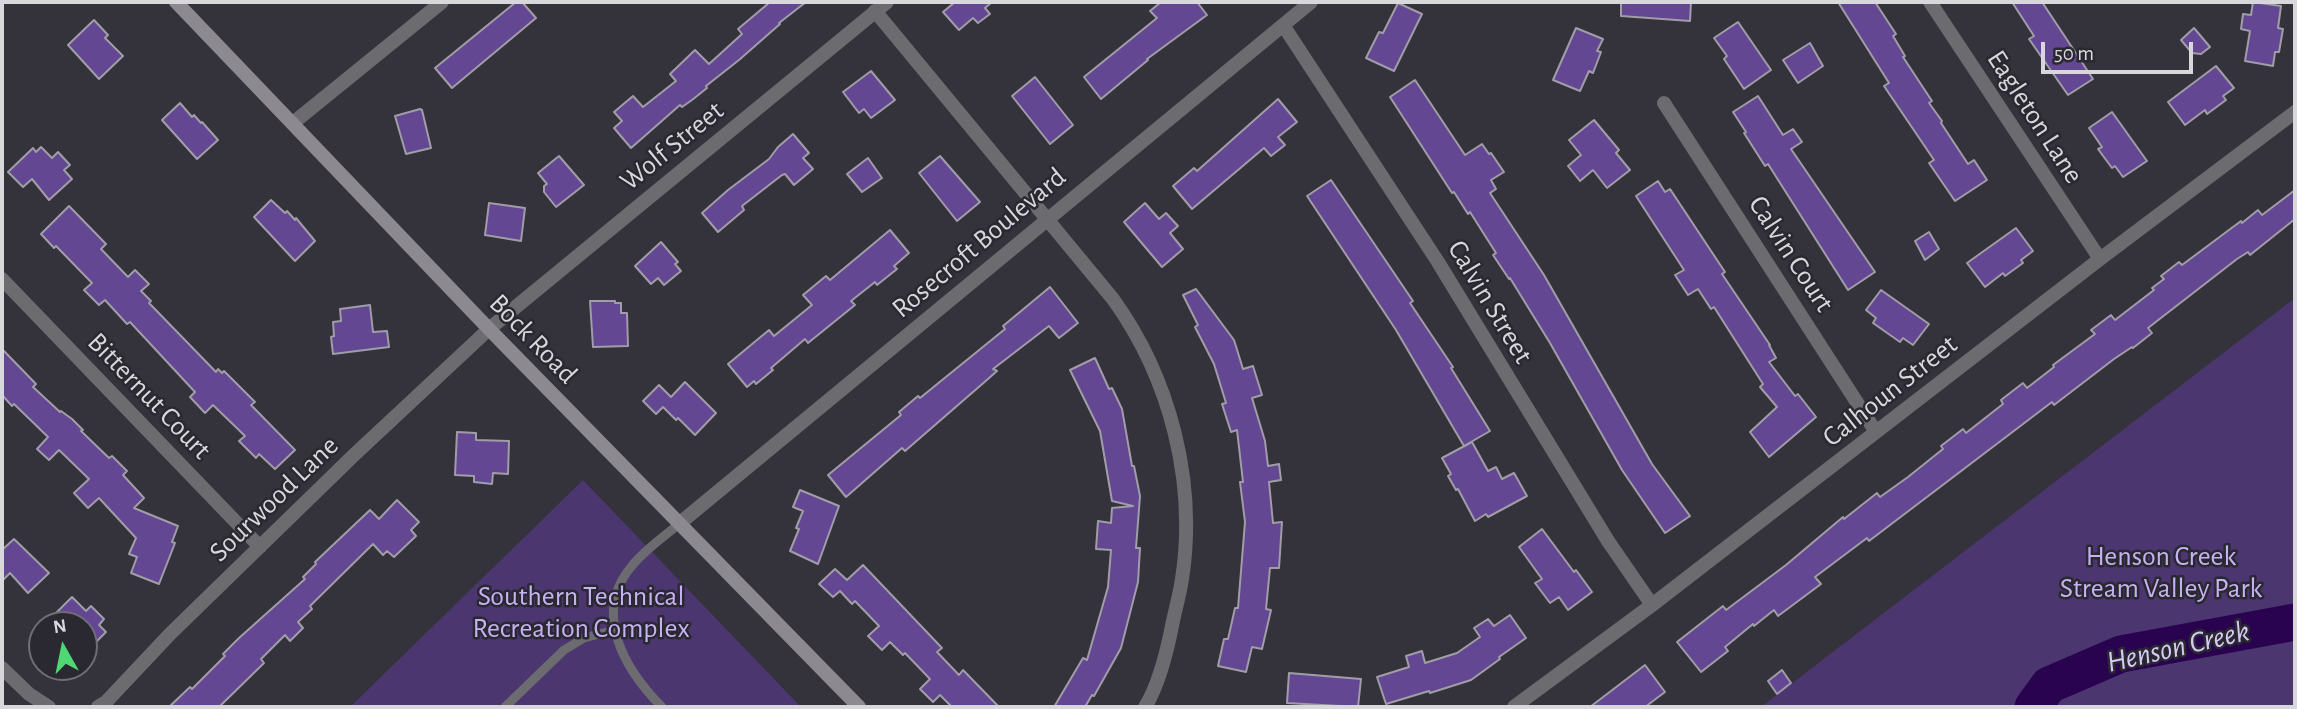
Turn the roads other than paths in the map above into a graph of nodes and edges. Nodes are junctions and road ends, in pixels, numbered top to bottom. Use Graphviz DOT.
graph roads {
  1 [pos="176,2"];
  2 [pos="442,2"];
  3 [pos="1311,2"];
  4 [pos="1930,2"];
  5 [pos="881,7"];
  6 [pos="1283,25"];
  7 [pos="1664,103"];
  8 [pos="2295,112"];
  9 [pos="293,123"];
  10 [pos="1048,218"];
  11 [pos="2100,259"];
  12 [pos="2,279"];
  13 [pos="489,329"];
  14 [pos="1876,432"];
  15 [pos="680,523"];
  16 [pos="260,547"];
  17 [pos="1652,605"];
  18 [pos="614,630"];
  19 [pos="2,668"];
  20 [pos="1151,705"];
  21 [pos="49,707"];
  22 [pos="97,707"];
  23 [pos="505,707"];
  24 [pos="662,707"];
  25 [pos="859,707"];
  26 [pos="1514,707"];
  1 -- 9 [label="main road, Bock Road"];
  2 -- 9 [label="street"];
  3 -- 6 [label="street, Rosecroft Boulevard"];
  4 -- 11 [label="street, Eagleton Lane"];
  5 -- 10 [label="street"];
  5 -- 13 [label="street, Wolf Street"];
  6 -- 10 [label="street, Rosecroft Boulevard"];
  6 -- 17 [label="street, Calvin Street"];
  7 -- 14 [label="street, Calvin Court"];
  8 -- 11 [label="street, Calhoun Street"];
  9 -- 13 [label="main road, Bock Road"];
  10 -- 15 [label="street, Rosecroft Boulevard"];
  10 -- 20 [label="street"];
  11 -- 14 [label="street, Calhoun Street"];
  12 -- 16 [label="street, Bitternut Court"];
  13 -- 15 [label="main road, Bock Road"];
  13 -- 16 [label="street, Sourwood Lane"];
  14 -- 17 [label="street, Calhoun Street"];
  15 -- 18 [label="lane"];
  15 -- 25 [label="main road, Bock Road"];
  16 -- 22 [label="street, Sourwood Lane"];
  17 -- 26 [label="street, Calhoun Street"];
  18 -- 23 [label="lane"];
  18 -- 24 [label="lane"];
  19 -- 21 [label="street"];
}
